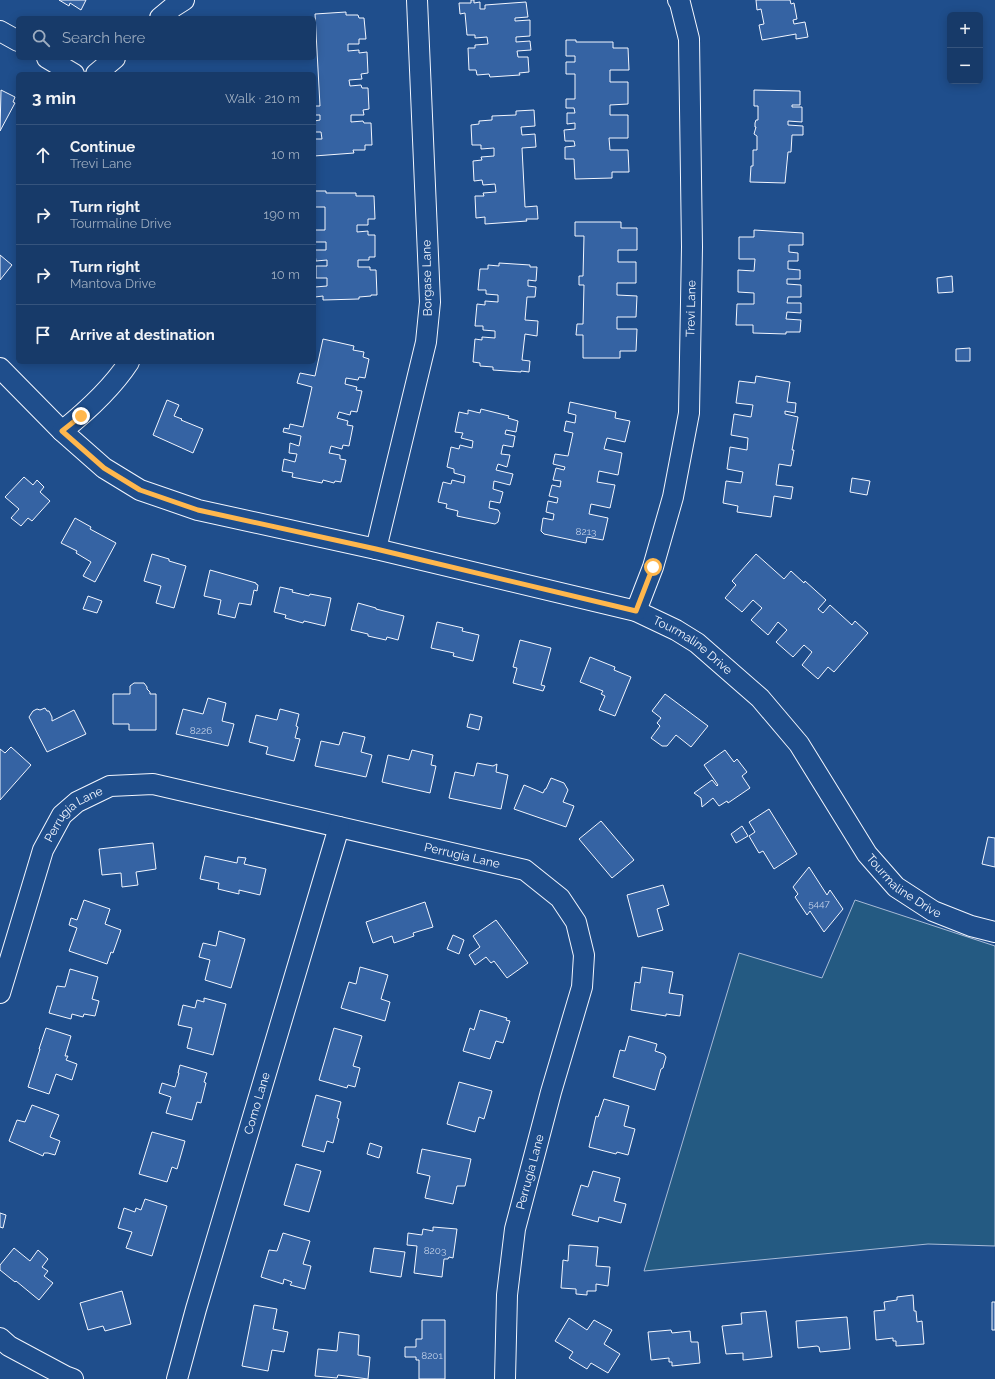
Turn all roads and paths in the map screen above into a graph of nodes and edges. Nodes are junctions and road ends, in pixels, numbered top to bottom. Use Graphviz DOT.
graph roads {
  1 [pos="184,0"];
  2 [pos="417,0"];
  3 [pos="678,0"];
  4 [pos="162,16"];
  5 [pos="0,31"];
  6 [pos="16,41"];
  7 [pos="50,60"];
  8 [pos="113,60"];
  9 [pos="70,72"];
  10 [pos="98,72"];
  11 [pos="128,364"];
  12 [pos="0,368"];
  13 [pos="62,431"];
  14 [pos="376,549"];
  15 [pos="636,611"];
  16 [pos="339,827"];
  17 [pos="995,932"];
  18 [pos="0,993"];
  19 [pos="0,1338"];
  20 [pos="73,1379"];
  21 [pos="177,1379"];
  22 [pos="505,1379"];
  1 -- 4 [label="street"];
  2 -- 14 [label="street, Borgase Lane"];
  3 -- 15 [label="street, Trevi Lane"];
  5 -- 6 [label="street"];
  7 -- 9 [label="street"];
  8 -- 10 [label="street"];
  11 -- 13 [label="street"];
  12 -- 13 [label="street, Tourmaline Drive"];
  13 -- 14 [label="street, Tourmaline Drive"];
  14 -- 15 [label="street, Tourmaline Drive"];
  15 -- 17 [label="street, Tourmaline Drive"];
  16 -- 18 [label="street, Perrugia Lane"];
  16 -- 21 [label="street, Como Lane"];
  16 -- 22 [label="street, Perrugia Lane"];
  19 -- 20 [label="street"];
}
